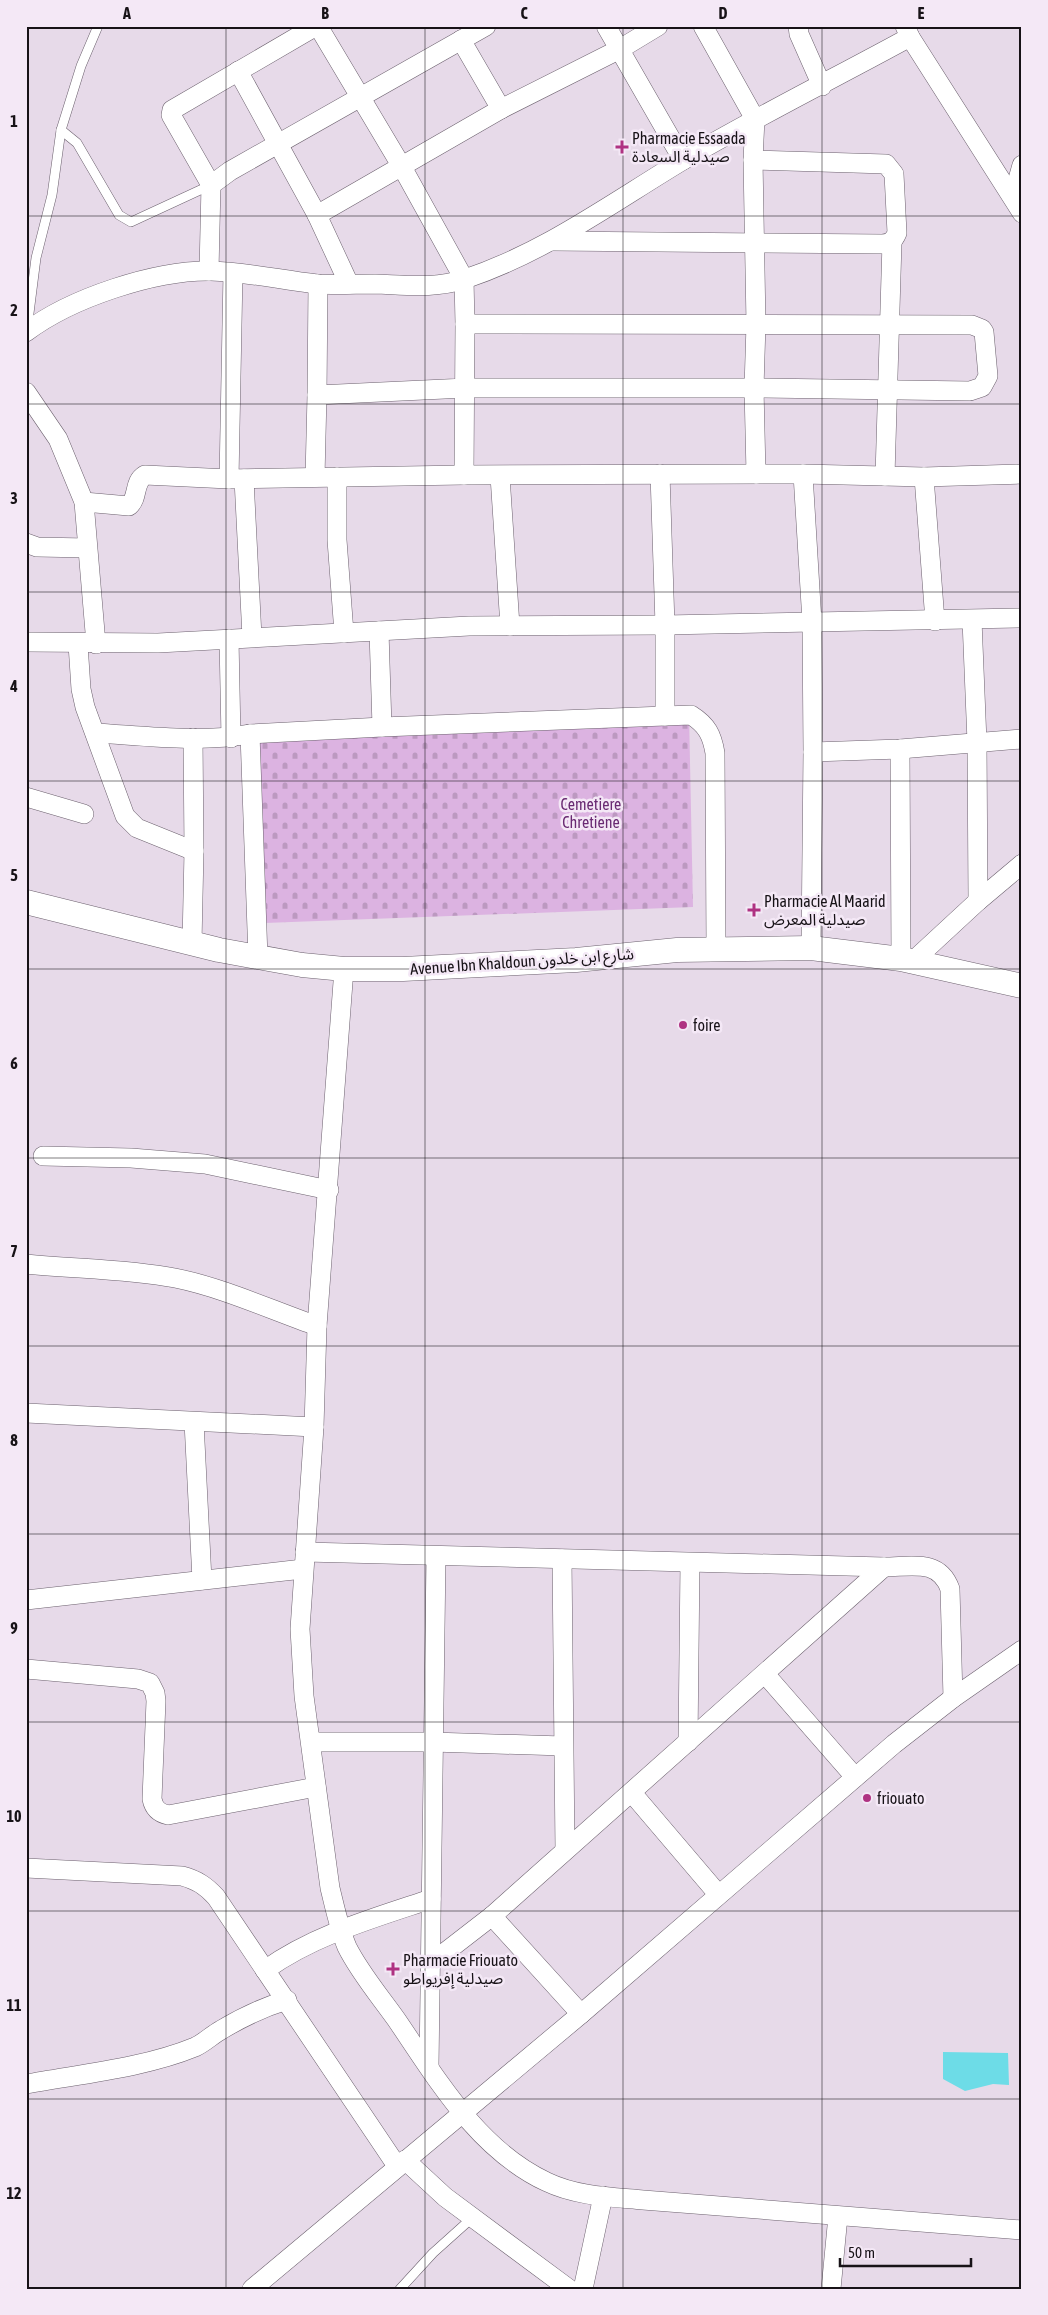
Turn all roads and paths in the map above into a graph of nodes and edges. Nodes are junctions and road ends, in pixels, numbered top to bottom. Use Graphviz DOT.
graph roads {
  1 [pos="98,26"];
  2 [pos="317,26"];
  3 [pos="486,26"];
  4 [pos="606,26"];
  5 [pos="658,26"];
  6 [pos="703,26"];
  7 [pos="798,26"];
  8 [pos="907,32"];
  9 [pos="461,40"];
  10 [pos="620,49"];
  11 [pos="238,71"];
  12 [pos="822,86"];
  13 [pos="360,97"];
  14 [pos="501,109"];
  15 [pos="755,119"];
  16 [pos="61,130"];
  17 [pos="277,145"];
  18 [pos="684,160"];
  19 [pos="753,160"];
  20 [pos="402,167"];
  21 [pos="211,185"];
  22 [pos="1019,187"];
  23 [pos="316,215"];
  24 [pos="554,241"];
  25 [pos="756,241"];
  26 [pos="892,242"];
  27 [pos="209,271"];
  28 [pos="233,273"];
  29 [pos="464,279"];
  30 [pos="318,284"];
  31 [pos="349,284"];
  32 [pos="466,324"];
  33 [pos="756,324"];
  34 [pos="889,324"];
  35 [pos="27,332"];
  36 [pos="466,388"];
  37 [pos="754,388"];
  38 [pos="886,390"];
  39 [pos="26,392"];
  40 [pos="317,395"];
  41 [pos="660,474"];
  42 [pos="756,474"];
  43 [pos="803,474"];
  44 [pos="1022,474"];
  45 [pos="464,475"];
  46 [pos="500,476"];
  47 [pos="885,476"];
  48 [pos="316,477"];
  49 [pos="337,477"];
  50 [pos="924,477"];
  51 [pos="236,479"];
  52 [pos="84,502"];
  53 [pos="26,543"];
  54 [pos="87,548"];
  55 [pos="1022,618"];
  56 [pos="972,620"];
  57 [pos="935,621"];
  58 [pos="812,622"];
  59 [pos="665,625"];
  60 [pos="510,626"];
  61 [pos="379,631"];
  62 [pos="344,633"];
  63 [pos="252,637"];
  64 [pos="229,639"];
  65 [pos="26,642"];
  66 [pos="87,644"];
  67 [pos="665,716"];
  68 [pos="382,727"];
  69 [pos="95,733"];
  70 [pos="250,734"];
  71 [pos="193,738"];
  72 [pos="231,738"];
  73 [pos="1022,739"];
  74 [pos="977,742"];
  75 [pos="900,749"];
  76 [pos="813,752"];
  77 [pos="26,797"];
  78 [pos="84,814"];
  79 [pos="194,851"];
  80 [pos="1022,864"];
  81 [pos="978,901"];
  82 [pos="26,902"];
  83 [pos="192,942"];
  84 [pos="716,948"];
  85 [pos="810,948"];
  86 [pos="258,958"];
  87 [pos="906,960"];
  88 [pos="344,969"];
  89 [pos="1022,986"];
  90 [pos="43,1156"];
  91 [pos="329,1190"];
  92 [pos="26,1264"];
  93 [pos="317,1326"];
  94 [pos="26,1413"];
  95 [pos="194,1422"];
  96 [pos="314,1427"];
  97 [pos="436,1557"];
  98 [pos="562,1559"];
  99 [pos="304,1560"];
  100 [pos="690,1563"];
  101 [pos="884,1567"];
  102 [pos="202,1580"];
  103 [pos="26,1600"];
  104 [pos="1022,1650"];
  105 [pos="26,1669"];
  106 [pos="765,1674"];
  107 [pos="953,1698"];
  108 [pos="311,1742"];
  109 [pos="432,1742"];
  110 [pos="688,1742"];
  111 [pos="564,1746"];
  112 [pos="855,1778"];
  113 [pos="316,1787"];
  114 [pos="632,1793"];
  115 [pos="565,1850"];
  116 [pos="26,1868"];
  117 [pos="718,1894"];
  118 [pos="431,1899"];
  119 [pos="492,1916"];
  120 [pos="340,1930"];
  121 [pos="430,1964"];
  122 [pos="265,1970"];
  123 [pos="287,2000"];
  124 [pos="581,2014"];
  125 [pos="428,2066"];
  126 [pos="26,2084"];
  127 [pos="462,2112"];
  128 [pos="401,2163"];
  129 [pos="603,2196"];
  130 [pos="838,2216"];
  131 [pos="472,2218"];
  132 [pos="1022,2230"];
  133 [pos="264,2285"];
  134 [pos="400,2289"];
  135 [pos="569,2289"];
  136 [pos="583,2289"];
  137 [pos="831,2289"];
  1 -- 16 [label="lane"];
  2 -- 11 [label="street"];
  2 -- 13 [label="street"];
  3 -- 9 [label="street"];
  4 -- 10 [label="street"];
  5 -- 10 [label="street"];
  6 -- 15 [label="street"];
  7 -- 12 [label="street"];
  8 -- 12 [label="street"];
  8 -- 22 [label="street"];
  9 -- 13 [label="street"];
  9 -- 14 [label="street"];
  10 -- 14 [label="street"];
  10 -- 18 [label="street"];
  11 -- 17 [label="street"];
  11 -- 21 [label="street"];
  12 -- 15 [label="street"];
  13 -- 17 [label="street"];
  13 -- 20 [label="street"];
  14 -- 20 [label="street"];
  15 -- 18 [label="street"];
  15 -- 19 [label="street"];
  16 -- 21 [label="lane"];
  16 -- 35 [label="lane"];
  17 -- 21 [label="street"];
  17 -- 23 [label="street"];
  18 -- 24 [label="street"];
  19 -- 25 [label="street"];
  19 -- 26 [label="street"];
  20 -- 23 [label="street"];
  20 -- 29 [label="street"];
  21 -- 27 [label="street"];
  23 -- 31 [label="street"];
  24 -- 25 [label="street"];
  24 -- 29 [label="street"];
  25 -- 26 [label="street"];
  25 -- 33 [label="street"];
  26 -- 34 [label="street"];
  27 -- 28 [label="street"];
  27 -- 35 [label="street"];
  28 -- 30 [label="street"];
  28 -- 51 [label="street"];
  29 -- 31 [label="street"];
  29 -- 32 [label="street"];
  30 -- 31 [label="street"];
  30 -- 40 [label="street"];
  32 -- 33 [label="street"];
  32 -- 36 [label="street"];
  33 -- 34 [label="street"];
  33 -- 37 [label="street"];
  34 -- 38 [label="street"];
  34 -- 38 [label="street"];
  36 -- 37 [label="street"];
  36 -- 40 [label="street"];
  36 -- 45 [label="street"];
  37 -- 38 [label="street"];
  37 -- 42 [label="street"];
  38 -- 47 [label="street"];
  39 -- 52 [label="street"];
  40 -- 48 [label="street"];
  41 -- 42 [label="street"];
  41 -- 46 [label="street"];
  41 -- 59 [label="street"];
  42 -- 43 [label="street"];
  43 -- 47 [label="street"];
  43 -- 58 [label="street"];
  44 -- 50 [label="street"];
  45 -- 46 [label="street"];
  45 -- 49 [label="street"];
  46 -- 60 [label="street"];
  47 -- 50 [label="street"];
  48 -- 49 [label="street"];
  48 -- 51 [label="street"];
  49 -- 62 [label="street"];
  50 -- 57 [label="street"];
  51 -- 52 [label="street"];
  51 -- 63 [label="street"];
  52 -- 54 [label="street"];
  53 -- 54 [label="street"];
  54 -- 66 [label="street"];
  55 -- 56 [label="street"];
  56 -- 57 [label="street"];
  56 -- 74 [label="street"];
  57 -- 58 [label="street"];
  58 -- 59 [label="street"];
  58 -- 76 [label="street"];
  59 -- 60 [label="street"];
  59 -- 67 [label="street"];
  60 -- 61 [label="street"];
  61 -- 62 [label="street"];
  61 -- 68 [label="street"];
  62 -- 63 [label="street"];
  63 -- 64 [label="street"];
  64 -- 66 [label="street"];
  64 -- 72 [label="street"];
  65 -- 66 [label="street"];
  66 -- 69 [label="street"];
  67 -- 68 [label="street"];
  67 -- 84 [label="street"];
  68 -- 70 [label="street"];
  69 -- 71 [label="street"];
  69 -- 79 [label="street"];
  70 -- 72 [label="street"];
  70 -- 86 [label="street"];
  71 -- 72 [label="street"];
  71 -- 79 [label="street"];
  73 -- 74 [label="street"];
  74 -- 75 [label="street"];
  74 -- 81 [label="street"];
  75 -- 76 [label="street"];
  75 -- 87 [label="street"];
  76 -- 85 [label="street"];
  77 -- 78 [label="street"];
  79 -- 83 [label="street"];
  80 -- 81 [label="street"];
  81 -- 87 [label="street"];
  82 -- 83 [label="street, Avenue Ibn Khaldoun شارع ابن خلدون"];
  83 -- 86 [label="street, Avenue Ibn Khaldoun شارع ابن خلدون"];
  84 -- 85 [label="street, Avenue Ibn Khaldoun شارع ابن خلدون"];
  84 -- 88 [label="street, Avenue Ibn Khaldoun شارع ابن خلدون"];
  85 -- 87 [label="street, Avenue Ibn Khaldoun شارع ابن خلدون"];
  86 -- 88 [label="street, Avenue Ibn Khaldoun شارع ابن خلدون"];
  87 -- 89 [label="street, Avenue Ibn Khaldoun شارع ابن خلدون"];
  88 -- 91 [label="street"];
  90 -- 91 [label="street"];
  91 -- 93 [label="street"];
  92 -- 93 [label="street"];
  93 -- 96 [label="street"];
  94 -- 95 [label="street"];
  95 -- 96 [label="street"];
  95 -- 102 [label="street"];
  96 -- 99 [label="street"];
  97 -- 98 [label="street"];
  97 -- 99 [label="street"];
  97 -- 109 [label="street"];
  98 -- 100 [label="street"];
  98 -- 111 [label="street"];
  99 -- 102 [label="street"];
  99 -- 108 [label="street"];
  100 -- 101 [label="street"];
  100 -- 110 [label="street"];
  101 -- 106 [label="street"];
  101 -- 107 [label="street"];
  102 -- 103 [label="street"];
  104 -- 107 [label="street"];
  105 -- 113 [label="street"];
  106 -- 110 [label="street"];
  106 -- 112 [label="street"];
  107 -- 112 [label="street"];
  108 -- 109 [label="street"];
  108 -- 113 [label="street"];
  109 -- 111 [label="street"];
  109 -- 118 [label="street"];
  110 -- 114 [label="street"];
  111 -- 115 [label="street"];
  112 -- 117 [label="street"];
  113 -- 120 [label="street"];
  114 -- 115 [label="street"];
  114 -- 117 [label="street"];
  115 -- 119 [label="street"];
  116 -- 122 [label="street"];
  117 -- 124 [label="street"];
  118 -- 120 [label="street"];
  118 -- 121 [label="street"];
  119 -- 121 [label="street"];
  119 -- 124 [label="street"];
  120 -- 122 [label="street"];
  120 -- 125 [label="street"];
  121 -- 125 [label="street"];
  122 -- 123 [label="street"];
  123 -- 126 [label="street"];
  123 -- 128 [label="street"];
  124 -- 127 [label="street"];
  125 -- 127 [label="street"];
  127 -- 128 [label="street"];
  127 -- 129 [label="street"];
  128 -- 131 [label="street"];
  128 -- 133 [label="street"];
  129 -- 130 [label="street"];
  129 -- 136 [label="street"];
  130 -- 132 [label="street"];
  130 -- 137 [label="street"];
  131 -- 134 [label="lane"];
  131 -- 135 [label="street"];
}
